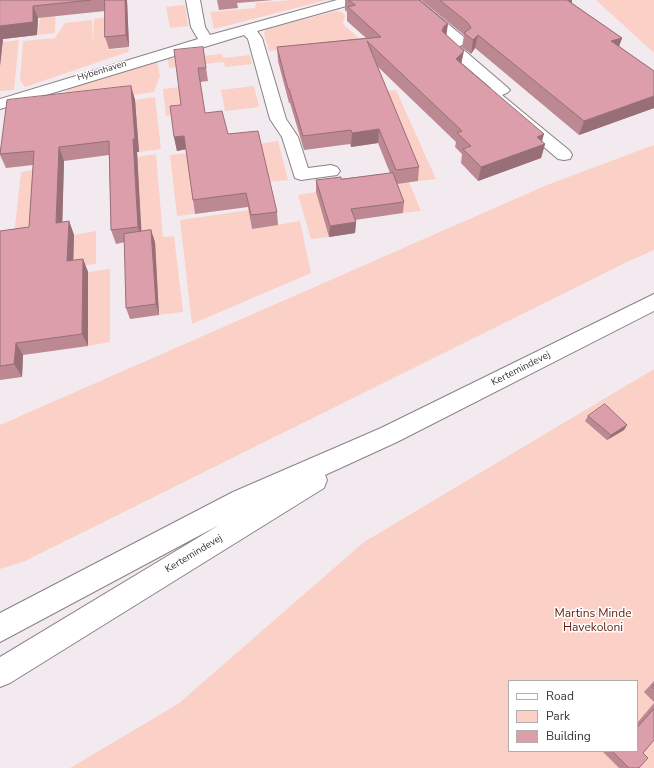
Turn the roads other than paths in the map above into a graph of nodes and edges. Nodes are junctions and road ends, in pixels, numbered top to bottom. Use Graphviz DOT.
graph roads {
  1 [pos="193,0"];
  2 [pos="352,0"];
  3 [pos="411,0"];
  4 [pos="247,29"];
  5 [pos="206,40"];
  6 [pos="0,104"];
  7 [pos="564,155"];
  8 [pos="331,171"];
  9 [pos="654,302"];
  10 [pos="389,435"];
  11 [pos="0,628"];
  12 [pos="0,673"];
  1 -- 5 [label="street"];
  2 -- 4 [label="street, Hybenhaven"];
  3 -- 7 [label="street"];
  4 -- 5 [label="street, Hybenhaven"];
  4 -- 8 [label="street"];
  5 -- 6 [label="street, Hybenhaven"];
  9 -- 10 [label="street, Kertemindevej"];
  10 -- 11 [label="street, Kertemindevej"];
  10 -- 12 [label="street, Kertemindevej"];
}
